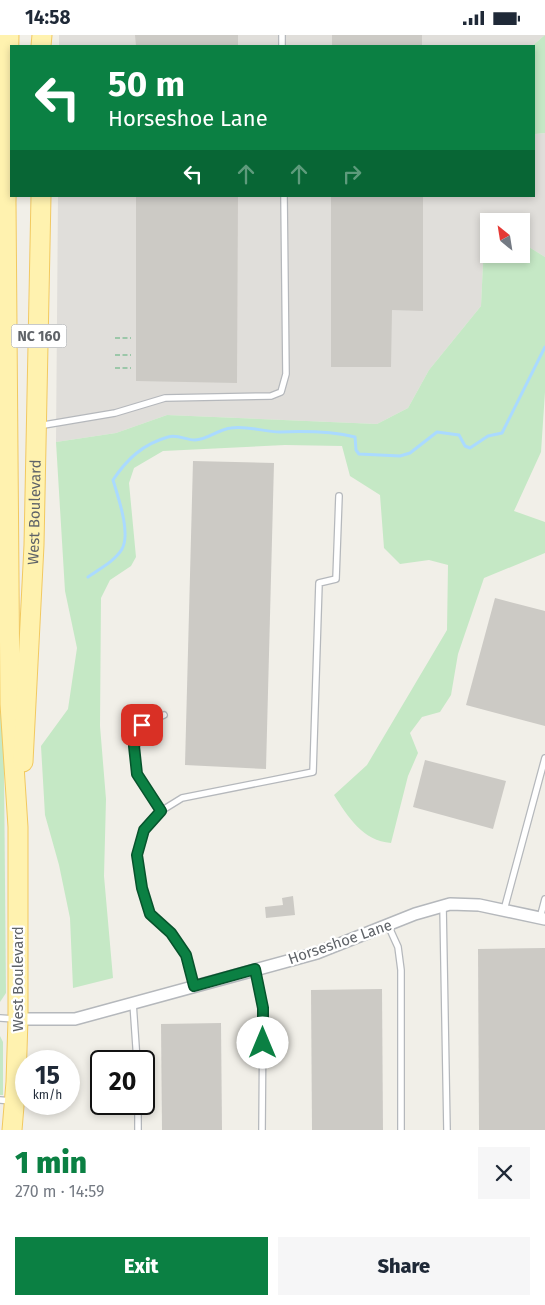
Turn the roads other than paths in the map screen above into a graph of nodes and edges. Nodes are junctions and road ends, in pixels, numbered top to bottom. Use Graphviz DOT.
graph roads {
  1 [pos="9,35"];
  2 [pos="41,197"];
  3 [pos="284,197"];
  4 [pos="37,426"];
  5 [pos="339,496"];
  6 [pos="4,633"];
  7 [pos="164,715"];
  8 [pos="545,759"];
  9 [pos="161,811"];
  10 [pos="18,827"];
  11 [pos="545,899"];
  12 [pos="443,906"];
  13 [pos="504,910"];
  14 [pos="542,918"];
  15 [pos="388,925"];
  16 [pos="255,969"];
  17 [pos="194,986"];
  18 [pos="133,1003"];
  19 [pos="9,1019"];
  20 [pos="136,1050"];
  21 [pos="7,1101"];
  22 [pos="138,1115"];
  23 [pos="12,1130"];
  24 [pos="138,1130"];
  25 [pos="262,1130"];
  26 [pos="401,1130"];
  27 [pos="447,1130"];
  1 -- 6 [label="main road, West Boulevard / NC 160"];
  2 -- 4 [label="main road, West Boulevard / NC 160"];
  3 -- 4 [label="lane"];
  4 -- 10 [label="main road, West Boulevard / NC 160"];
  5 -- 9 [label="lane"];
  6 -- 10 [label="main road, West Boulevard / NC 160"];
  7 -- 9 [label="lane"];
  8 -- 13 [label="lane"];
  9 -- 17 [label="lane"];
  10 -- 19 [label="main road, West Boulevard / NC 160"];
  11 -- 14 [label="lane"];
  12 -- 13 [label="street, Horseshoe Lane"];
  12 -- 15 [label="street, Horseshoe Lane"];
  12 -- 27 [label="lane"];
  13 -- 14 [label="street, Horseshoe Lane"];
  15 -- 16 [label="street, Horseshoe Lane"];
  15 -- 26 [label="lane"];
  16 -- 17 [label="street, Horseshoe Lane"];
  16 -- 25 [label="lane"];
  17 -- 18 [label="street, Horseshoe Lane"];
  18 -- 19 [label="street, Horseshoe Lane"];
  18 -- 20 [label="lane"];
  19 -- 21 [label="main road, West Boulevard / NC 160"];
  21 -- 23 [label="main road, West Boulevard / NC 160"];
  22 -- 24 [label="lane"];
}
